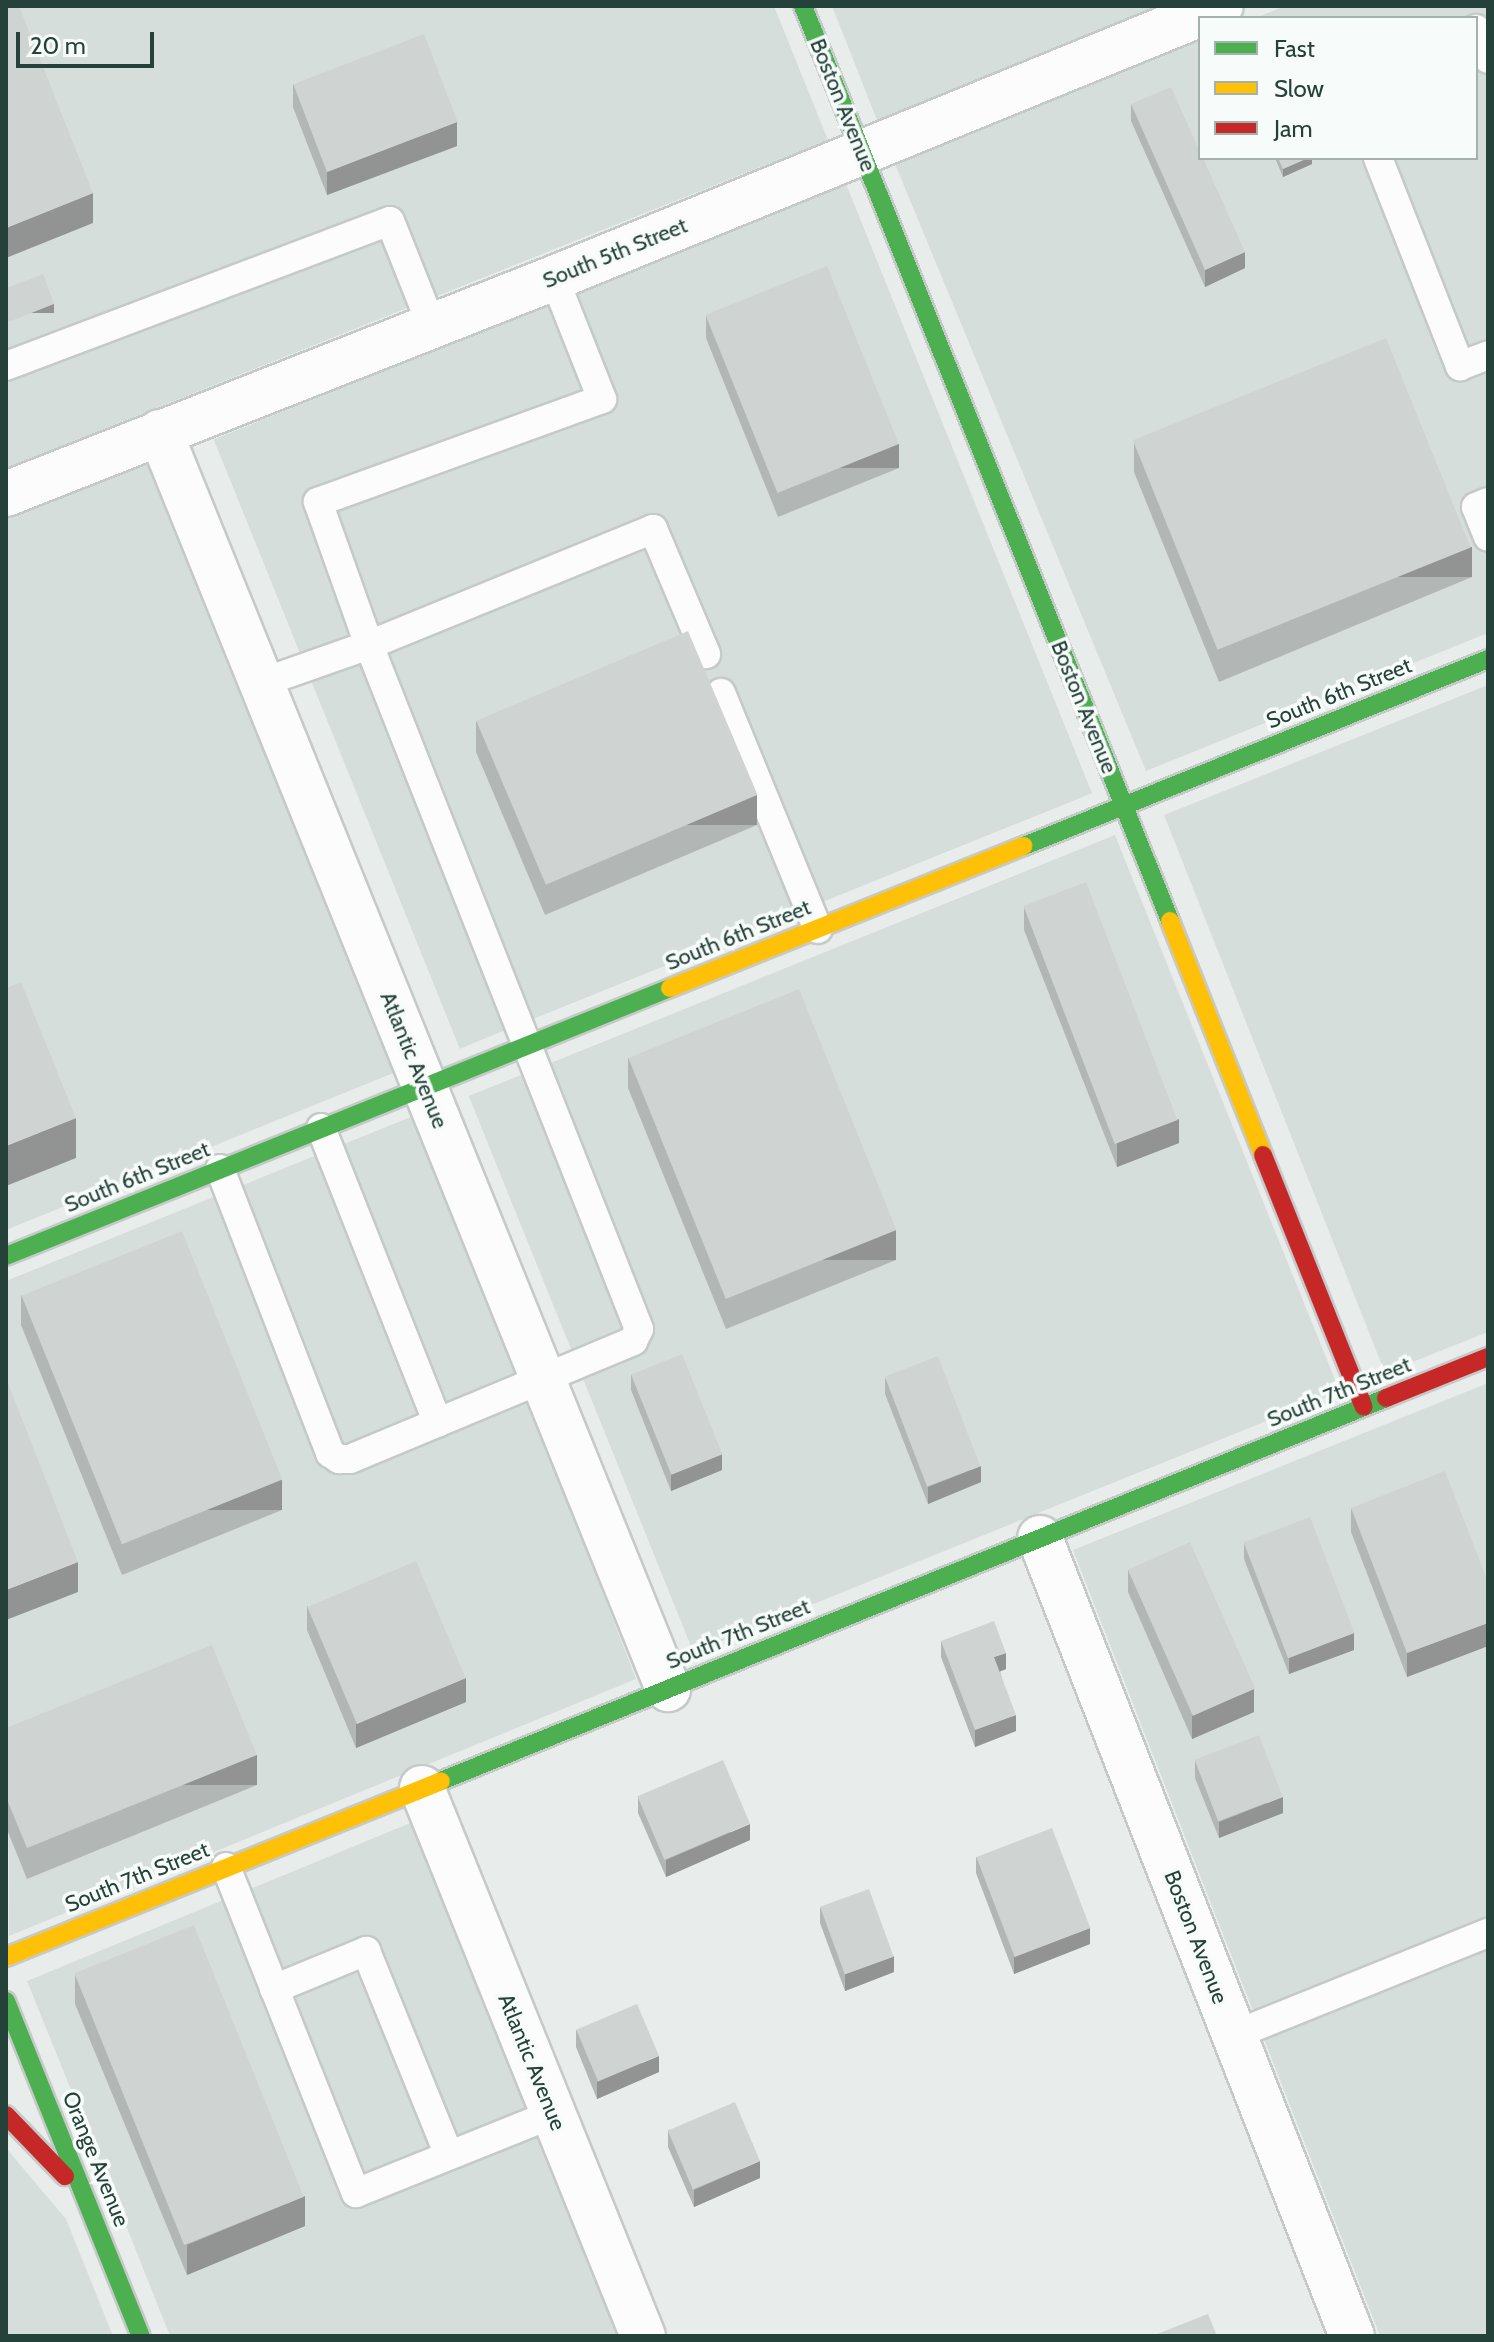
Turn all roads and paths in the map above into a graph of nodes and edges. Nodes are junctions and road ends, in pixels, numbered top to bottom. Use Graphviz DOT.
graph roads {
  1 [pos="803,6"];
  2 [pos="1221,6"];
  3 [pos="862,152"];
  4 [pos="1379,160"];
  5 [pos="554,278"];
  6 [pos="431,324"];
  7 [pos="1488,355"];
  8 [pos="6,366"];
  9 [pos="160,432"];
  10 [pos="6,494"];
  11 [pos="1488,502"];
  12 [pos="1488,537"];
  13 [pos="369,645"];
  14 [pos="706,654"];
  15 [pos="1488,659"];
  16 [pos="261,683"];
  17 [pos="721,693"];
  18 [pos="1123,806"];
  19 [pos="818,929"];
  20 [pos="527,1046"];
  21 [pos="424,1086"];
  22 [pos="321,1128"];
  23 [pos="220,1169"];
  24 [pos="6,1256"];
  25 [pos="1488,1357"];
  26 [pos="543,1379"];
  27 [pos="1364,1407"];
  28 [pos="438,1423"];
  29 [pos="1040,1538"];
  30 [pos="668,1689"];
  31 [pos="422,1788"];
  32 [pos="226,1867"];
  33 [pos="1488,1933"];
  34 [pos="6,1957"];
  35 [pos="274,1989"];
  36 [pos="6,2001"];
  37 [pos="1234,2035"];
  38 [pos="553,2114"];
  39 [pos="6,2115"];
  40 [pos="449,2155"];
  41 [pos="89,2207"];
  42 [pos="141,2336"];
  43 [pos="643,2336"];
  44 [pos="1352,2336"];
  1 -- 3 [label="street, Boston Avenue"];
  2 -- 3 [label="street, South 5th Street"];
  3 -- 5 [label="street, South 5th Street"];
  3 -- 18 [label="street, Boston Avenue"];
  4 -- 7 [label="lane"];
  5 -- 6 [label="street, South 5th Street"];
  5 -- 13 [label="lane"];
  6 -- 8 [label="lane"];
  6 -- 9 [label="street, South 5th Street"];
  9 -- 10 [label="street, South 5th Street"];
  9 -- 16 [label="street, Atlantic Avenue"];
  11 -- 12 [label="lane"];
  13 -- 14 [label="lane"];
  13 -- 16 [label="lane"];
  13 -- 20 [label="lane"];
  15 -- 18 [label="street, South 6th Street"];
  16 -- 21 [label="street, Atlantic Avenue"];
  17 -- 19 [label="lane"];
  18 -- 19 [label="street, South 6th Street"];
  18 -- 27 [label="street, Boston Avenue"];
  19 -- 20 [label="street, South 6th Street"];
  20 -- 21 [label="street, South 6th Street"];
  20 -- 26 [label="lane"];
  21 -- 22 [label="street, South 6th Street"];
  21 -- 26 [label="street, Atlantic Avenue"];
  22 -- 23 [label="street, South 6th Street"];
  22 -- 28 [label="lane"];
  23 -- 24 [label="street, South 6th Street"];
  23 -- 28 [label="lane"];
  25 -- 27 [label="street, South 7th Street"];
  26 -- 28 [label="lane"];
  26 -- 30 [label="street, Atlantic Avenue"];
  27 -- 29 [label="street, South 7th Street"];
  29 -- 30 [label="street, South 7th Street"];
  29 -- 37 [label="street, Boston Avenue"];
  30 -- 31 [label="street, South 7th Street"];
  31 -- 32 [label="street, South 7th Street"];
  31 -- 38 [label="street, Atlantic Avenue"];
  32 -- 34 [label="street, South 7th Street"];
  32 -- 35 [label="lane"];
  33 -- 37 [label="lane"];
  35 -- 40 [label="lane"];
  35 -- 40 [label="lane"];
  36 -- 41 [label="street, Orange Avenue"];
  37 -- 44 [label="street, Boston Avenue"];
  38 -- 40 [label="lane"];
  38 -- 43 [label="street, Atlantic Avenue"];
  39 -- 41 [label="street"];
  41 -- 42 [label="street, Orange Avenue"];
}
